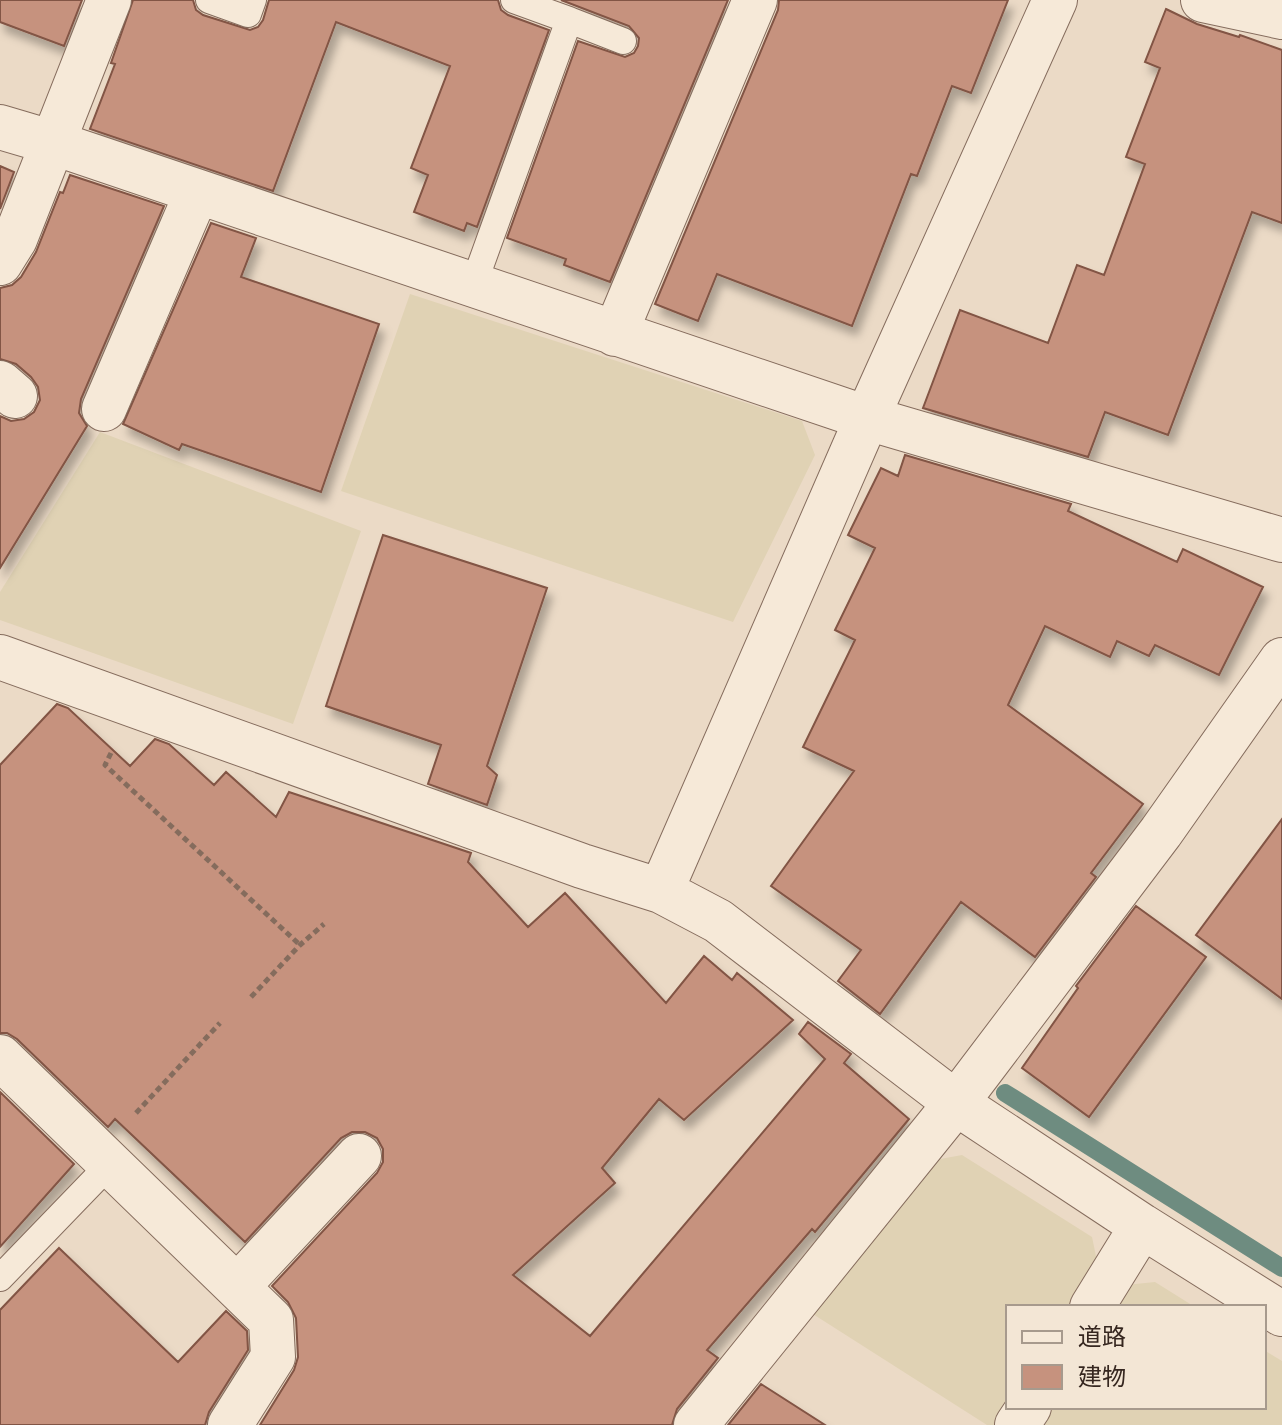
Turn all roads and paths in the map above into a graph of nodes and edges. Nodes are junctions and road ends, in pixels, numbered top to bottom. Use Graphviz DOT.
graph roads {
  1 [pos="109,0"];
  2 [pos="209,0"];
  3 [pos="253,0"];
  4 [pos="514,0"];
  5 [pos="755,0"];
  6 [pos="1055,0"];
  7 [pos="1203,0"];
  8 [pos="1282,17"];
  9 [pos="569,20"];
  10 [pos="623,41"];
  11 [pos="0,127"];
  12 [pos="54,143"];
  13 [pos="197,192"];
  14 [pos="0,263"];
  15 [pos="473,286"];
  16 [pos="615,334"];
  17 [pos="104,409"];
  18 [pos="867,418"];
  19 [pos="1282,540"];
  20 [pos="0,657"];
  21 [pos="1282,660"];
  22 [pos="133,705"];
  23 [pos="661,891"];
  24 [pos="324,924"];
  25 [pos="300,945"];
  26 [pos="251,997"];
  27 [pos="220,1023"];
  28 [pos="0,1057"];
  29 [pos="956,1103"];
  30 [pos="359,1156"];
  31 [pos="104,1159"];
  32 [pos="1142,1226"];
  33 [pos="0,1278"];
  34 [pos="237,1287"];
  35 [pos="1093,1305"];
  36 [pos="1282,1314"];
  37 [pos="230,1425"];
  38 [pos="696,1425"];
  1 -- 12 [label="street"];
  2 -- 3 [label="lane"];
  4 -- 9 [label="lane"];
  5 -- 16 [label="street"];
  6 -- 18 [label="street"];
  7 -- 8 [label="street"];
  9 -- 10 [label="lane"];
  9 -- 15 [label="lane"];
  11 -- 12 [label="street"];
  12 -- 13 [label="street"];
  12 -- 14 [label="street"];
  13 -- 15 [label="street"];
  13 -- 17 [label="street"];
  15 -- 16 [label="street"];
  16 -- 18 [label="street"];
  18 -- 19 [label="street"];
  18 -- 23 [label="street"];
  20 -- 22 [label="street"];
  21 -- 29 [label="street"];
  22 -- 23 [label="street"];
  22 -- 25 [label="path"];
  23 -- 29 [label="street"];
  24 -- 25 [label="path"];
  25 -- 26 [label="path"];
  27 -- 31 [label="path"];
  28 -- 31 [label="street"];
  29 -- 32 [label="street"];
  29 -- 38 [label="street"];
  30 -- 34 [label="street"];
  31 -- 33 [label="lane"];
  31 -- 34 [label="street"];
  32 -- 35 [label="street"];
  32 -- 36 [label="street"];
  34 -- 37 [label="street"];
}
